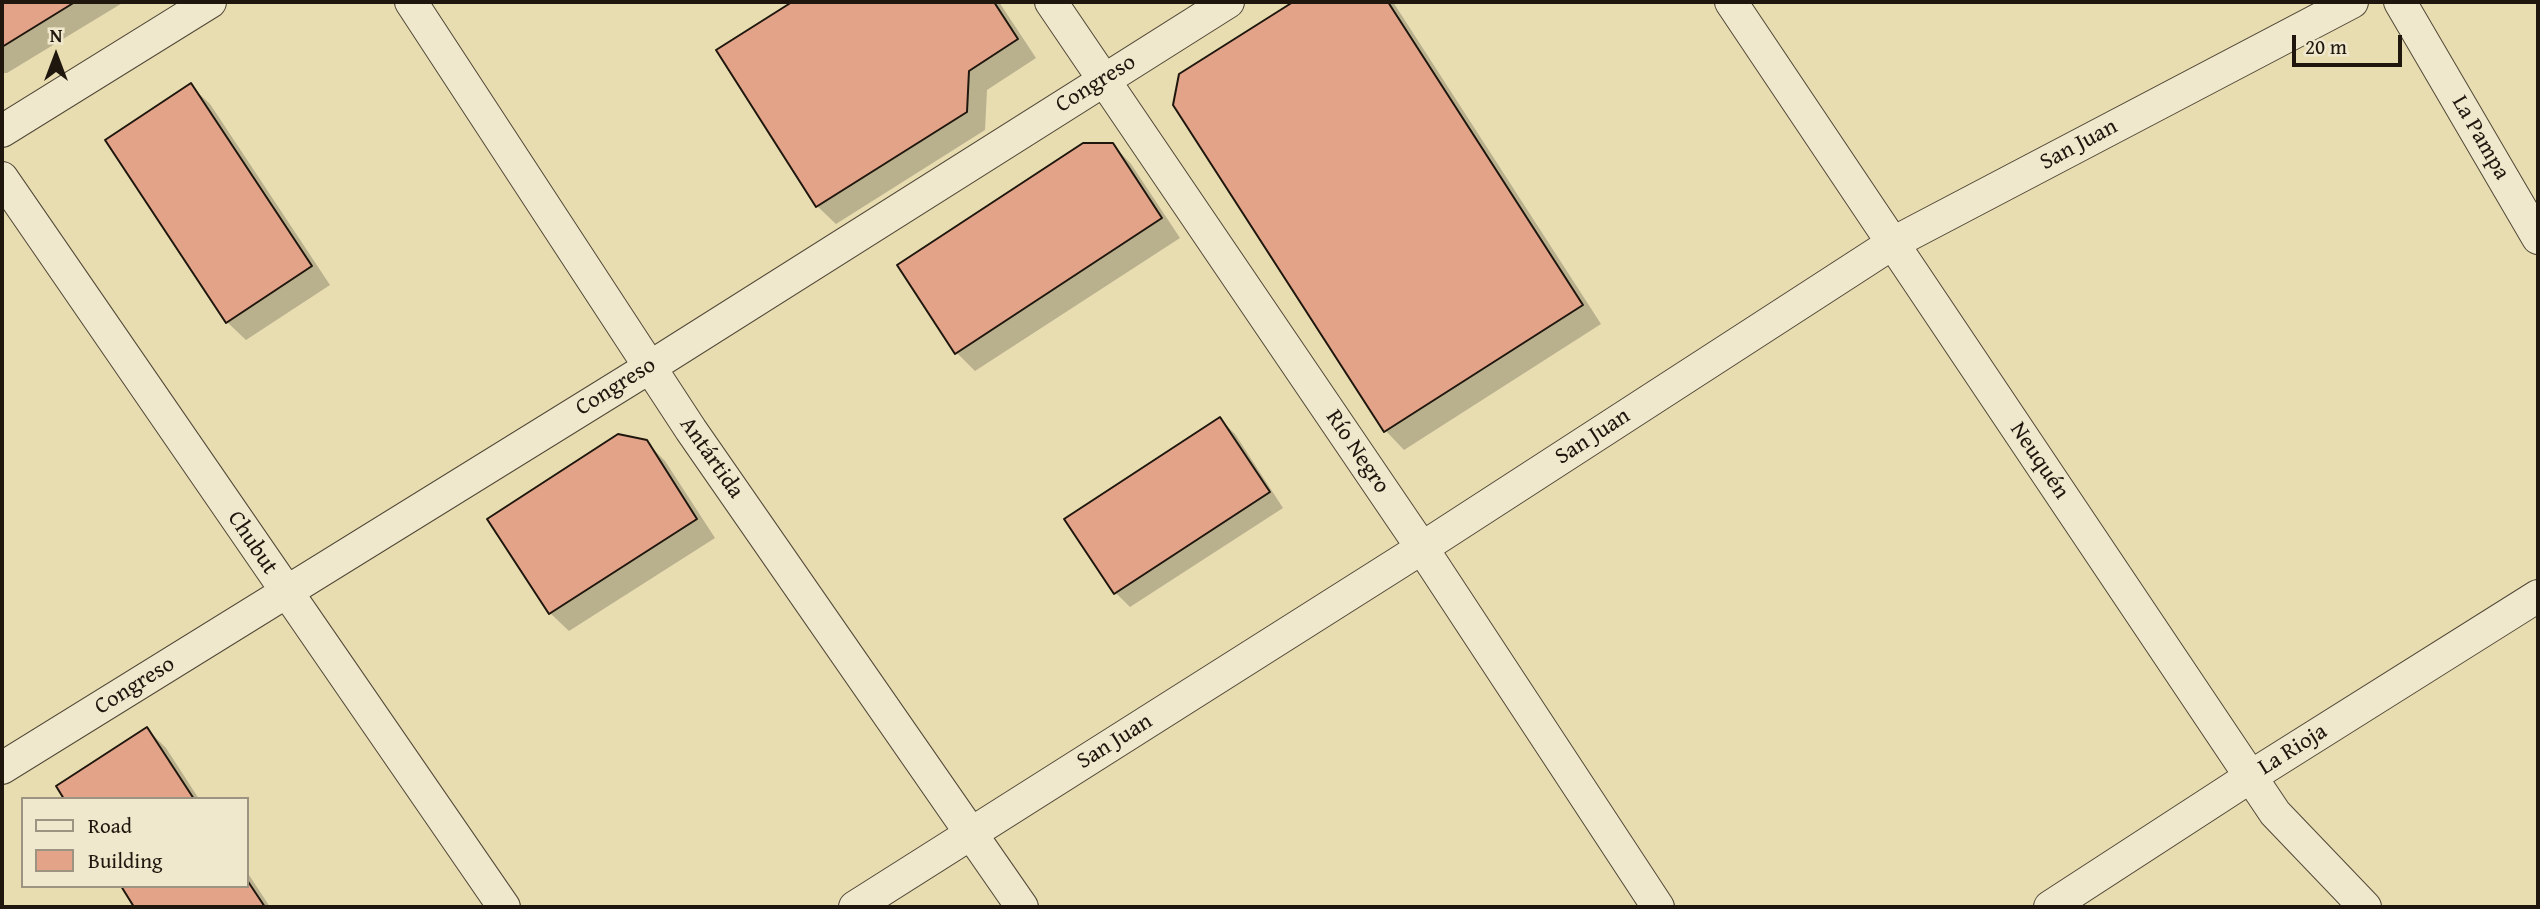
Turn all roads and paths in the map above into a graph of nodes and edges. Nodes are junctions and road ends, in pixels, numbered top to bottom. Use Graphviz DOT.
graph roads {
  1 [pos="210,2"];
  2 [pos="411,2"];
  3 [pos="1051,2"];
  4 [pos="1228,2"];
  5 [pos="1731,2"];
  6 [pos="2351,2"];
  7 [pos="2400,2"];
  8 [pos="1104,79"];
  9 [pos="2,131"];
  10 [pos="2,178"];
  11 [pos="2538,238"];
  12 [pos="1893,243"];
  13 [pos="650,367"];
  14 [pos="1422,548"];
  15 [pos="286,592"];
  16 [pos="2538,596"];
  17 [pos="2,768"];
  18 [pos="2250,777"];
  19 [pos="972,832"];
  20 [pos="504,907"];
  21 [pos="855,907"];
  22 [pos="1022,907"];
  23 [pos="1658,907"];
  24 [pos="2050,907"];
  25 [pos="2365,907"];
  1 -- 9 [label="street"];
  2 -- 13 [label="street, Antártida"];
  3 -- 8 [label="street, Río Negro"];
  4 -- 8 [label="street, Congreso"];
  5 -- 12 [label="street, Neuquén"];
  6 -- 12 [label="street, San Juan"];
  7 -- 11 [label="street, La Pampa"];
  8 -- 13 [label="street, Congreso"];
  8 -- 14 [label="street, Río Negro"];
  10 -- 15 [label="street, Chubut"];
  12 -- 14 [label="street, San Juan"];
  12 -- 18 [label="street, Neuquén"];
  13 -- 15 [label="street, Congreso"];
  13 -- 19 [label="street, Antártida"];
  14 -- 19 [label="street, San Juan"];
  14 -- 23 [label="street, Río Negro"];
  15 -- 17 [label="street, Congreso"];
  15 -- 20 [label="street, Chubut"];
  16 -- 18 [label="street, La Rioja"];
  18 -- 24 [label="street, La Rioja"];
  18 -- 25 [label="street, Neuquén"];
  19 -- 21 [label="street, San Juan"];
  19 -- 22 [label="street, Antártida"];
}
